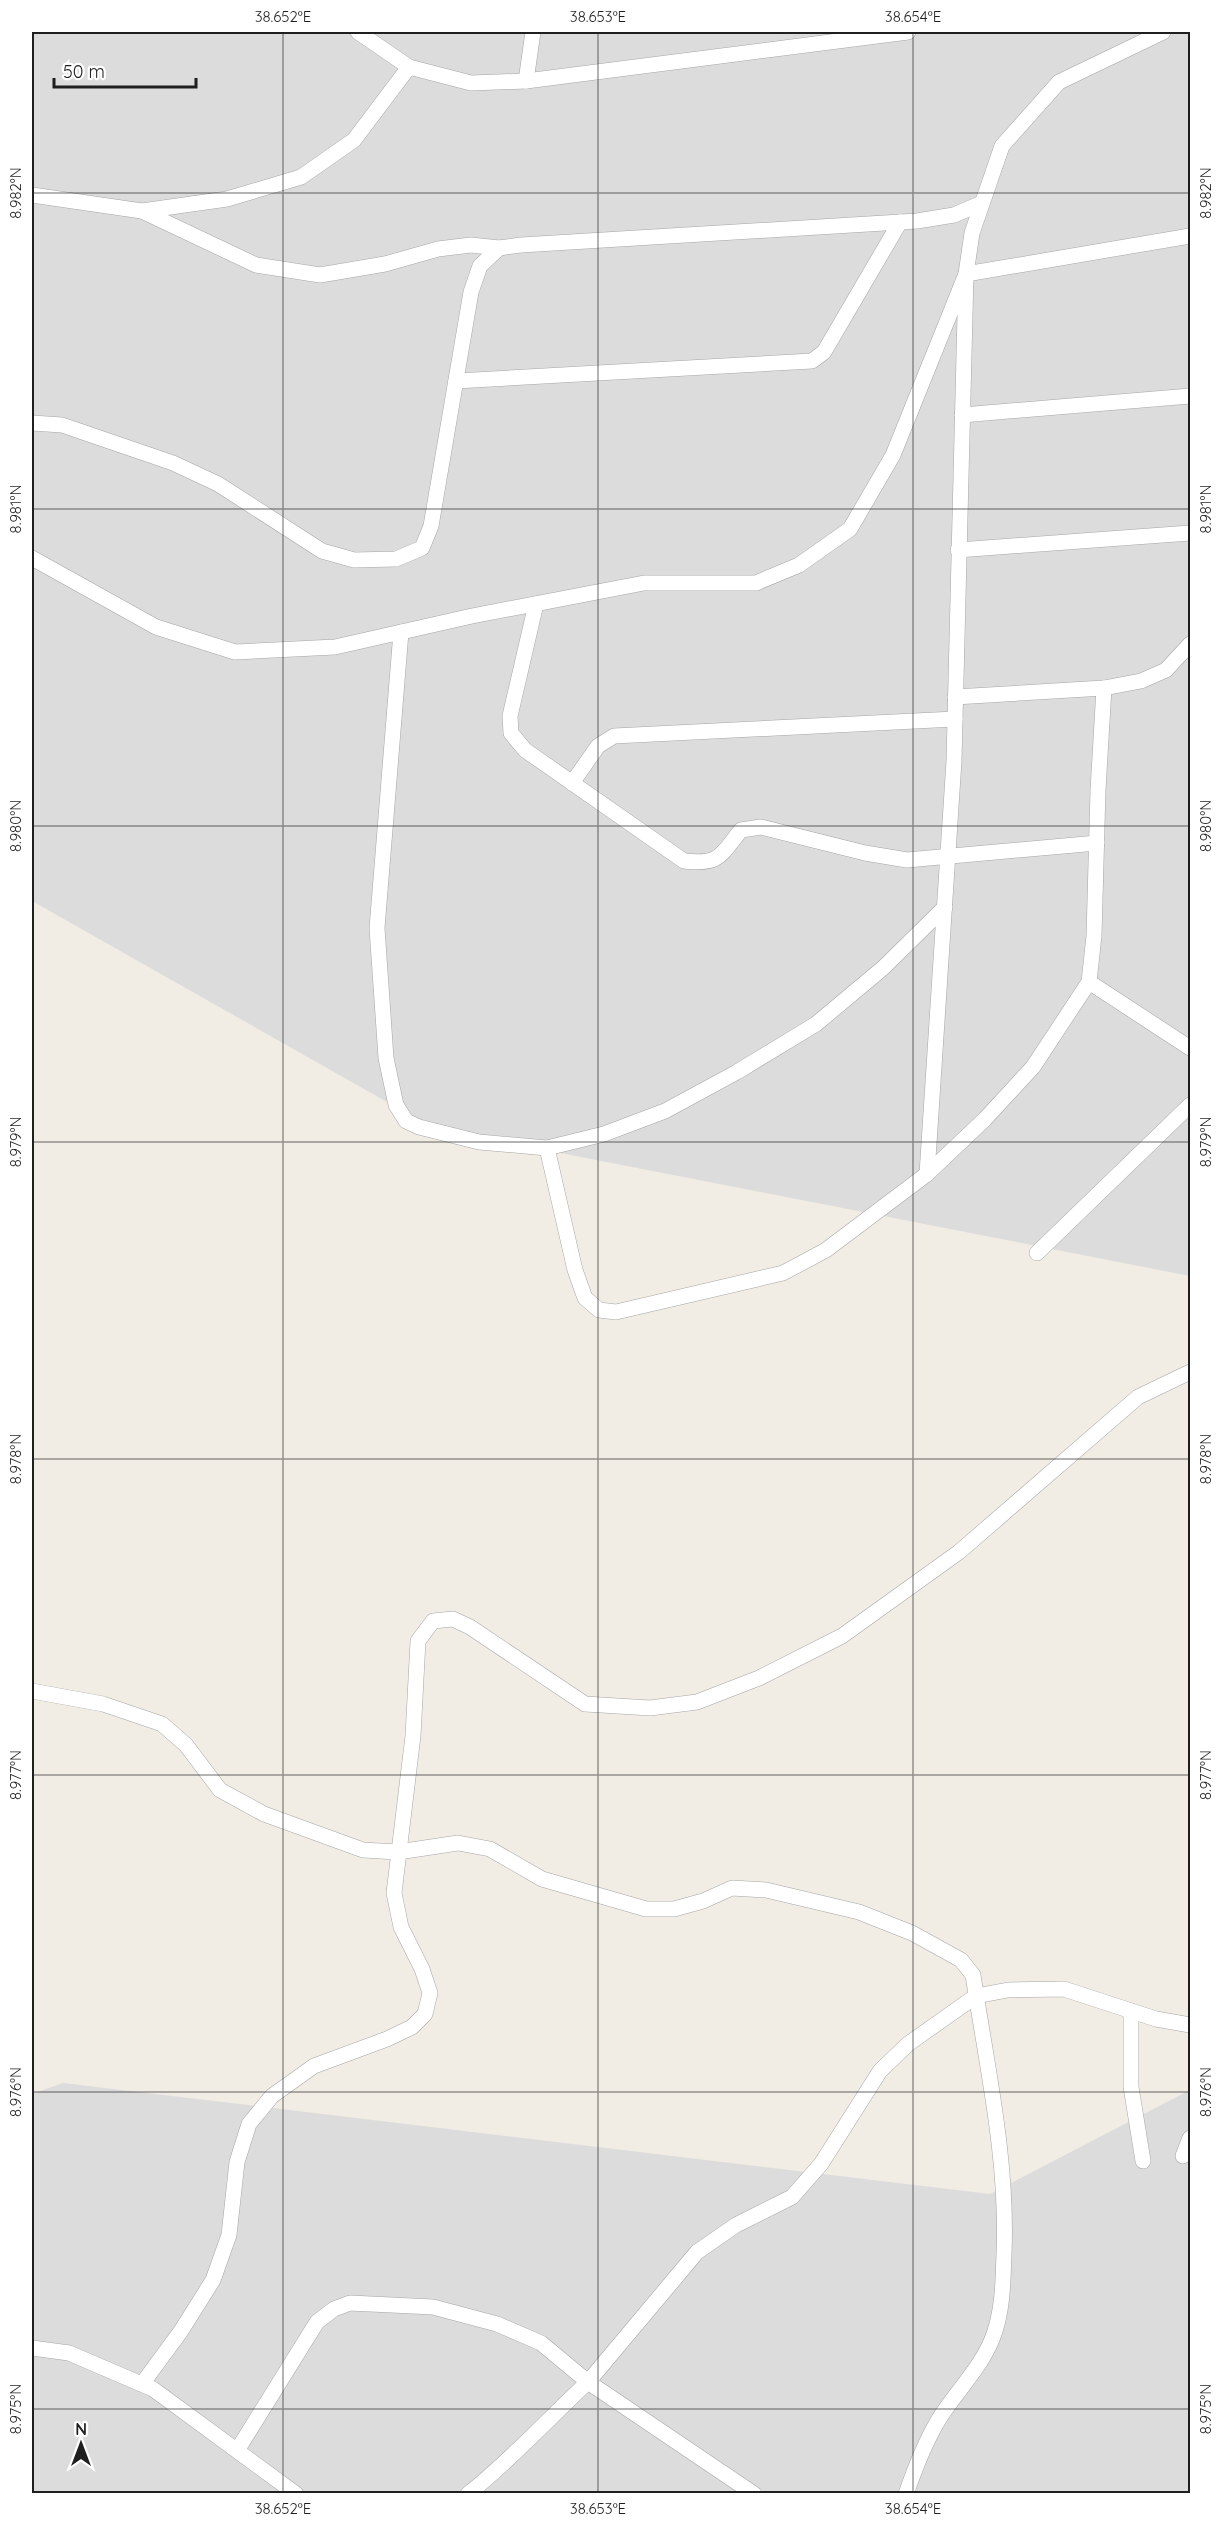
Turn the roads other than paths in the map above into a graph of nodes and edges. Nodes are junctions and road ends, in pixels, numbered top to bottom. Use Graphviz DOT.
graph roads {
  1 [pos="358,32"];
  2 [pos="533,32"];
  3 [pos="908,32"];
  4 [pos="1163,32"];
  5 [pos="409,67"];
  6 [pos="526,81"];
  7 [pos="32,195"];
  8 [pos="982,203"];
  9 [pos="142,211"];
  10 [pos="900,222"];
  11 [pos="1191,236"];
  12 [pos="499,248"];
  13 [pos="966,274"];
  14 [pos="456,381"];
  15 [pos="1191,396"];
  16 [pos="962,415"];
  17 [pos="32,423"];
  18 [pos="1191,533"];
  19 [pos="958,550"];
  20 [pos="32,558"];
  21 [pos="536,604"];
  22 [pos="401,632"];
  23 [pos="1191,644"];
  24 [pos="1104,688"];
  25 [pos="955,697"];
  26 [pos="955,719"];
  27 [pos="572,783"];
  28 [pos="1096,843"];
  29 [pos="948,857"];
  30 [pos="945,907"];
  31 [pos="1089,982"];
  32 [pos="1191,1048"];
  33 [pos="1188,1112"];
  34 [pos="547,1148"];
  35 [pos="927,1174"];
  36 [pos="1037,1253"];
  37 [pos="1191,1372"];
  38 [pos="32,1691"];
  39 [pos="398,1852"];
  40 [pos="976,1996"];
  41 [pos="1131,2011"];
  42 [pos="1191,2025"];
  43 [pos="1191,2138"];
  44 [pos="1184,2156"];
  45 [pos="1143,2161"];
  46 [pos="32,2348"];
  47 [pos="588,2382"];
  48 [pos="142,2384"];
  49 [pos="238,2450"];
  50 [pos="296,2493"];
  51 [pos="468,2493"];
  52 [pos="754,2493"];
  53 [pos="906,2493"];
  1 -- 5 [label="street"];
  2 -- 6 [label="street"];
  3 -- 6 [label="street"];
  4 -- 8 [label="street"];
  5 -- 6 [label="street"];
  5 -- 9 [label="street"];
  7 -- 9 [label="street"];
  8 -- 10 [label="street"];
  8 -- 13 [label="street"];
  9 -- 12 [label="street"];
  10 -- 12 [label="street"];
  10 -- 14 [label="street"];
  11 -- 13 [label="street"];
  12 -- 14 [label="street"];
  13 -- 16 [label="street"];
  13 -- 21 [label="street"];
  14 -- 17 [label="street"];
  15 -- 16 [label="street"];
  16 -- 19 [label="street"];
  18 -- 19 [label="street"];
  19 -- 25 [label="street"];
  20 -- 22 [label="street"];
  21 -- 22 [label="street"];
  21 -- 27 [label="street"];
  22 -- 34 [label="street"];
  23 -- 24 [label="street"];
  24 -- 25 [label="street"];
  24 -- 28 [label="street"];
  25 -- 26 [label="street"];
  26 -- 27 [label="street"];
  26 -- 29 [label="street"];
  27 -- 29 [label="street"];
  28 -- 29 [label="street"];
  28 -- 31 [label="street"];
  29 -- 30 [label="street"];
  30 -- 34 [label="street"];
  30 -- 35 [label="street"];
  31 -- 32 [label="street"];
  31 -- 35 [label="street"];
  33 -- 36 [label="street"];
  34 -- 35 [label="street"];
  37 -- 39 [label="street"];
  38 -- 39 [label="street"];
  39 -- 40 [label="street"];
  39 -- 48 [label="street"];
  40 -- 41 [label="street"];
  40 -- 47 [label="street"];
  40 -- 53 [label="street"];
  41 -- 42 [label="street"];
  41 -- 45 [label="street"];
  43 -- 44 [label="street"];
  46 -- 48 [label="street"];
  47 -- 49 [label="street"];
  47 -- 51 [label="street"];
  47 -- 52 [label="street"];
  48 -- 49 [label="street"];
  49 -- 50 [label="street"];
}
